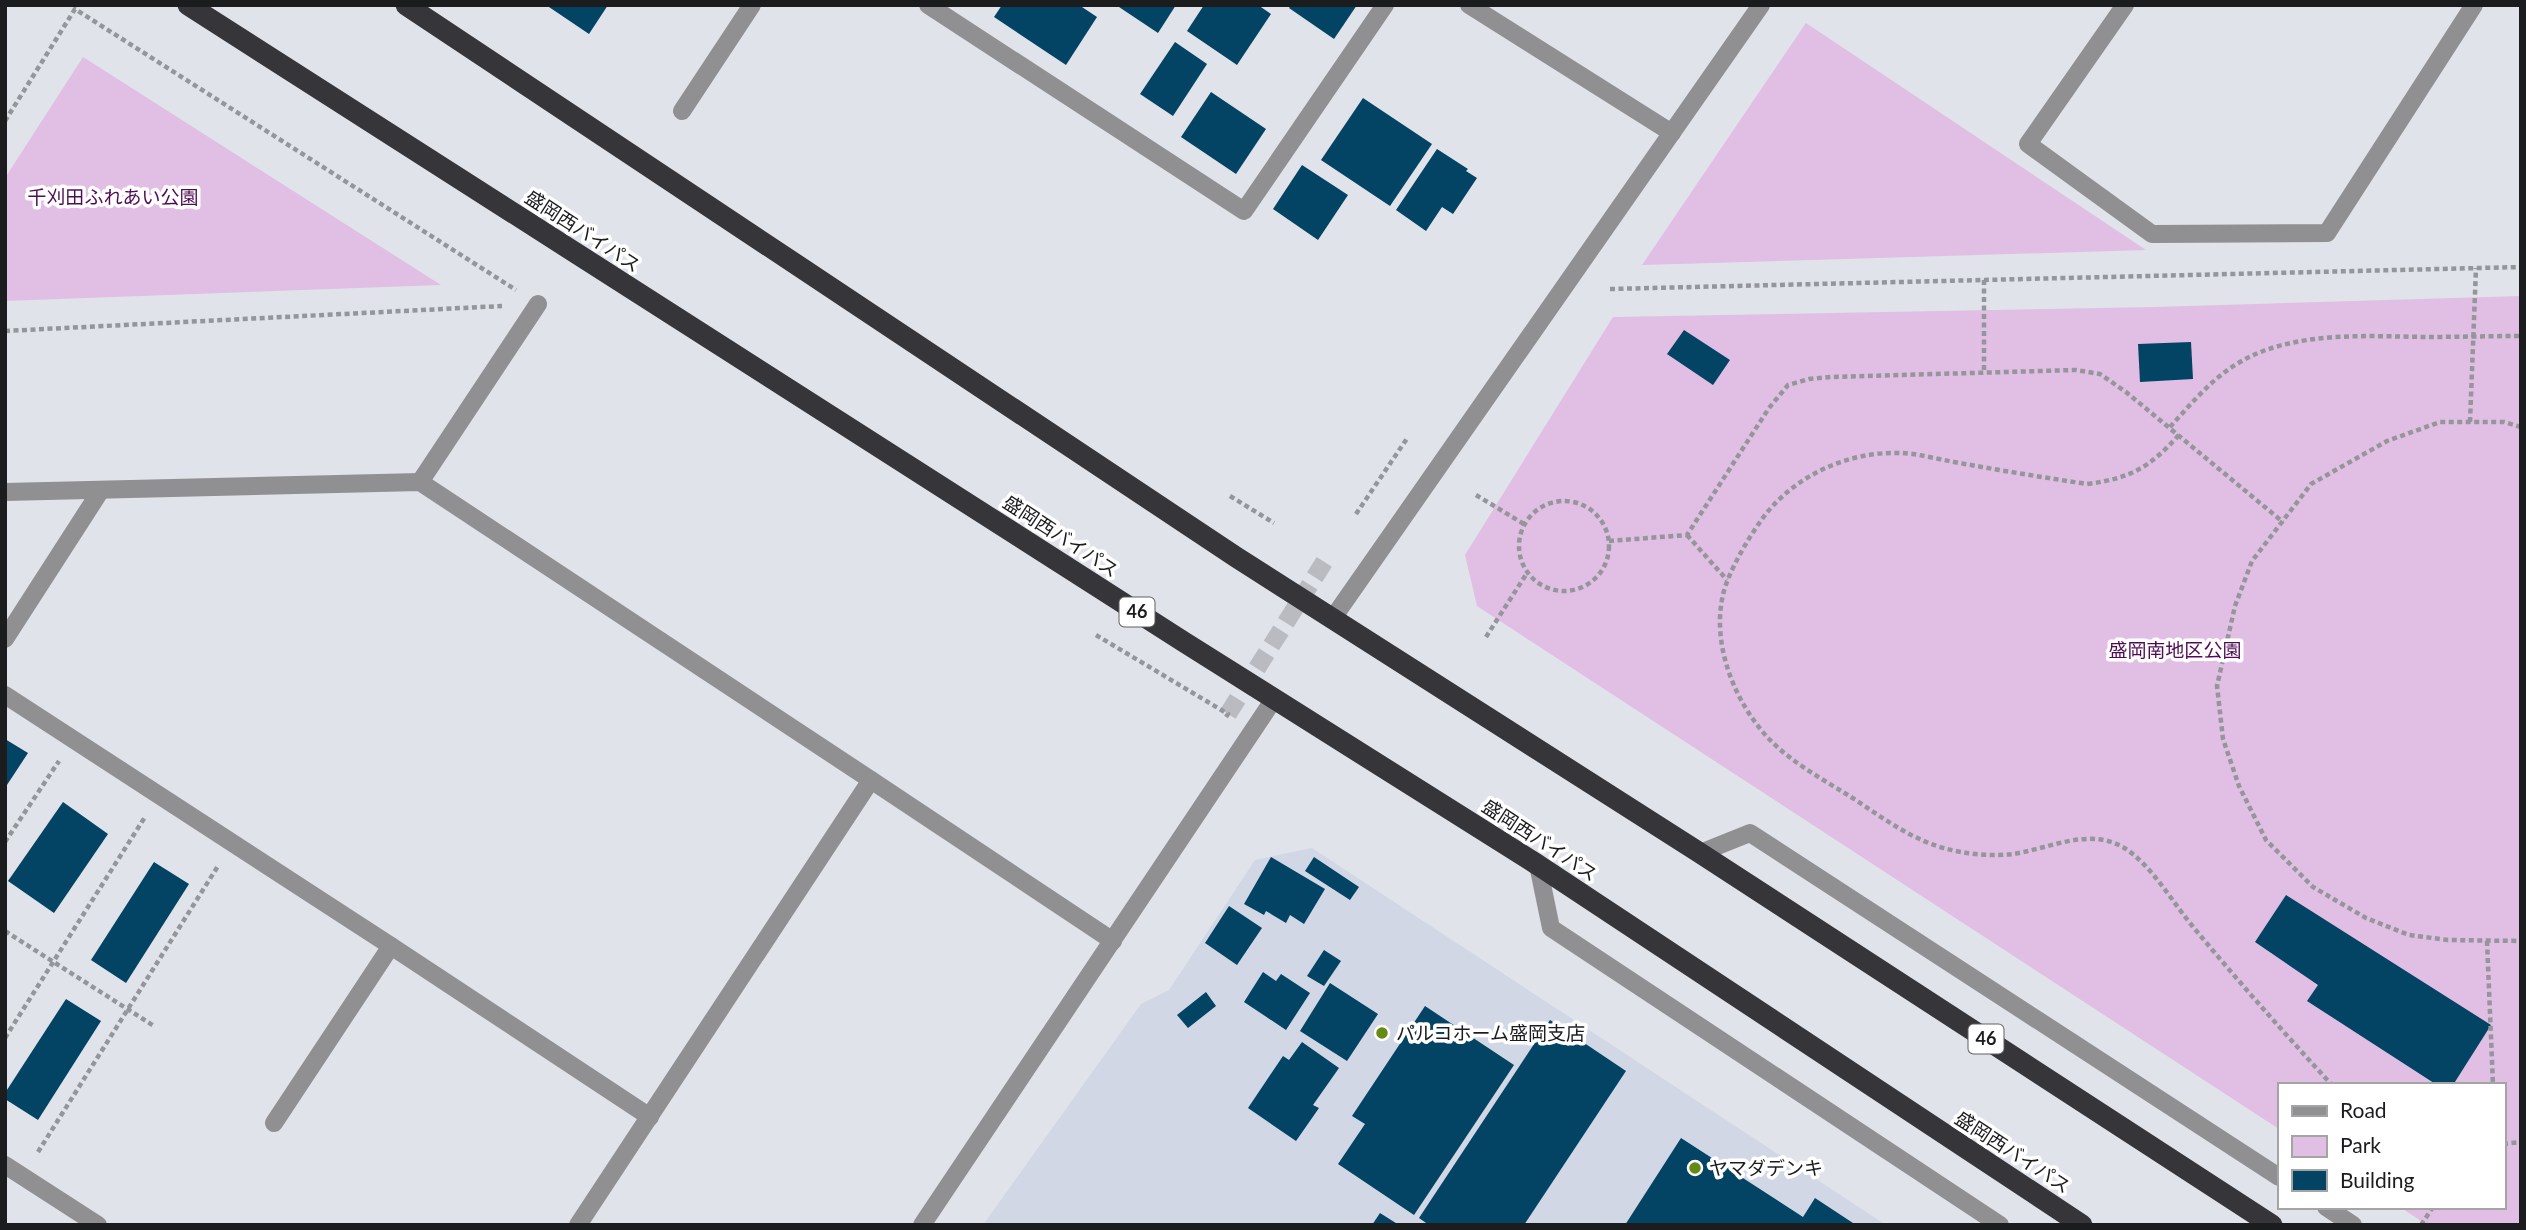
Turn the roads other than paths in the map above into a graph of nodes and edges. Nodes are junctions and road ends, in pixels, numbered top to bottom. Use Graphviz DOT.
graph roads {
  1 [pos="188,5"];
  2 [pos="406,5"];
  3 [pos="752,5"];
  4 [pos="928,5"];
  5 [pos="1385,5"];
  6 [pos="1469,5"];
  7 [pos="1761,5"];
  8 [pos="2125,5"];
  9 [pos="2474,5"];
  10 [pos="682,111"];
  11 [pos="1672,134"];
  12 [pos="538,304"];
  13 [pos="420,482"];
  14 [pos="101,490"];
  15 [pos="5,492"];
  16 [pos="1332,618"];
  17 [pos="5,639"];
  18 [pos="5,695"];
  19 [pos="1274,699"];
  20 [pos="872,780"];
  21 [pos="1700,853"];
  22 [pos="1538,865"];
  23 [pos="1113,941"];
  24 [pos="391,946"];
  25 [pos="650,1117"];
  26 [pos="274,1123"];
  27 [pos="5,1165"];
  28 [pos="2278,1176"];
  29 [pos="2329,1209"];
  30 [pos="98,1225"];
  31 [pos="579,1225"];
  32 [pos="922,1225"];
  33 [pos="2000,1225"];
  34 [pos="2082,1225"];
  35 [pos="2272,1225"];
  36 [pos="2353,1225"];
  1 -- 19 [label="highway, 盛岡西バイパス / 46"];
  2 -- 16 [label="highway, 46"];
  3 -- 10 [label="street"];
  4 -- 5 [label="street"];
  6 -- 11 [label="street"];
  7 -- 11 [label="street"];
  8 -- 9 [label="street"];
  11 -- 16 [label="street"];
  12 -- 13 [label="street"];
  13 -- 14 [label="street"];
  13 -- 20 [label="street"];
  14 -- 15 [label="street"];
  14 -- 17 [label="street"];
  16 -- 21 [label="highway, 46"];
  18 -- 24 [label="street"];
  19 -- 22 [label="highway, 盛岡西バイパス / 46"];
  19 -- 23 [label="street"];
  20 -- 23 [label="street"];
  20 -- 25 [label="street"];
  21 -- 28 [label="street"];
  21 -- 35 [label="highway, 46"];
  22 -- 33 [label="street"];
  22 -- 34 [label="highway, 盛岡西バイパス / 46"];
  23 -- 32 [label="street"];
  24 -- 25 [label="street"];
  24 -- 26 [label="street"];
  25 -- 31 [label="street"];
  27 -- 30 [label="street"];
  29 -- 36 [label="street"];
}
